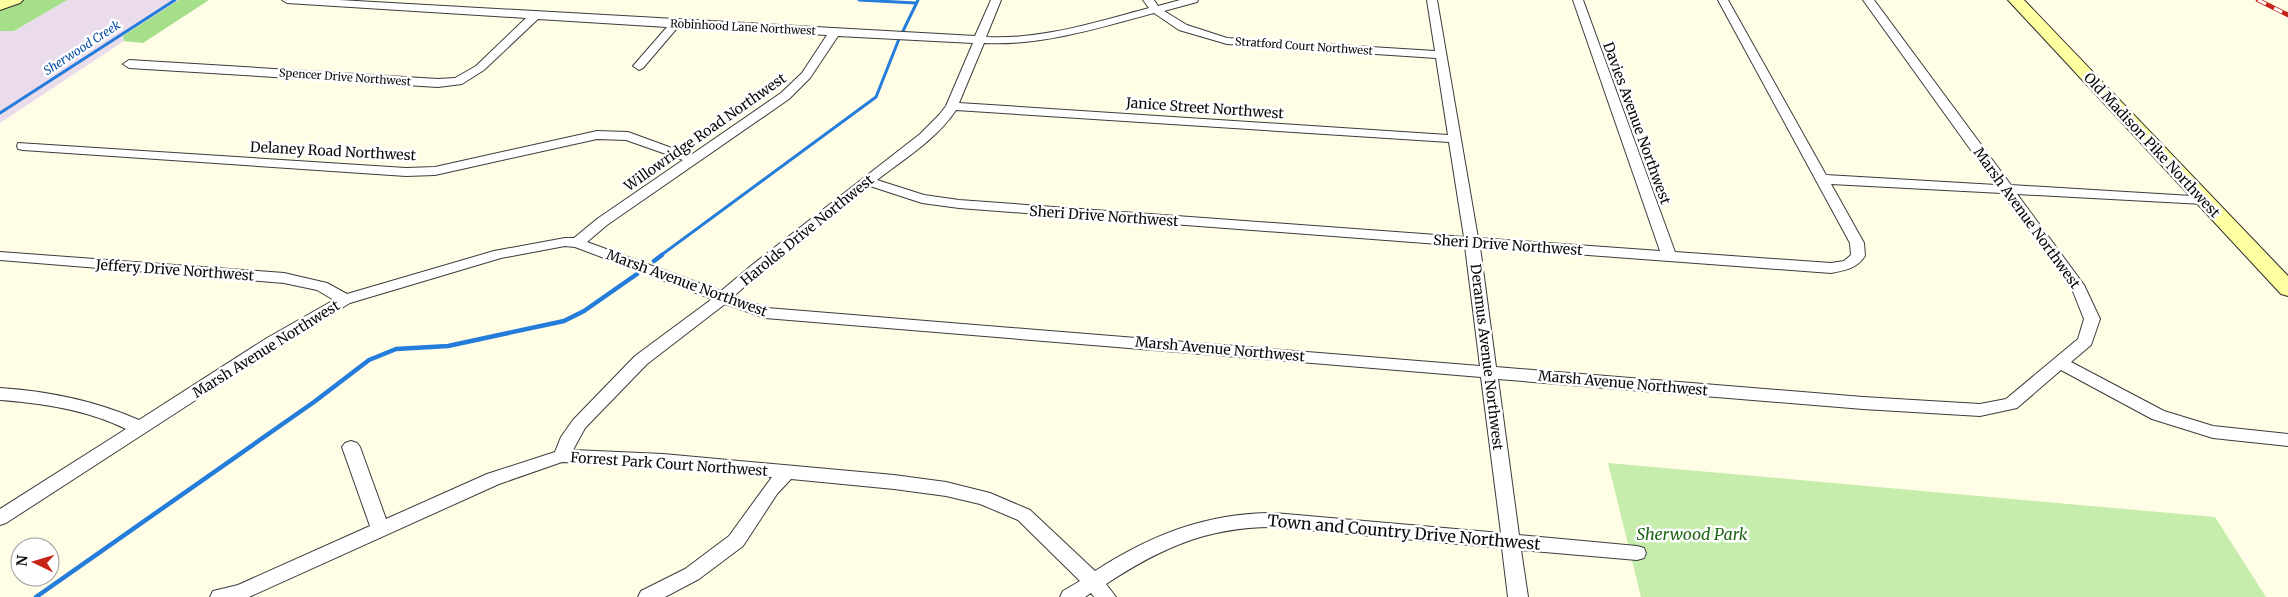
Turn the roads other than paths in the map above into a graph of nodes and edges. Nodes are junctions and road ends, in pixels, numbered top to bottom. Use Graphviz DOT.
graph roads {
  1 [pos="15,0"];
  2 [pos="287,0"];
  3 [pos="996,0"];
  4 [pos="1148,0"];
  5 [pos="1193,0"];
  6 [pos="1432,0"];
  7 [pos="1578,0"];
  8 [pos="1723,0"];
  9 [pos="1868,0"];
  10 [pos="2016,0"];
  11 [pos="0,5"];
  12 [pos="1157,10"];
  13 [pos="536,15"];
  14 [pos="674,24"];
  15 [pos="835,32"];
  16 [pos="980,40"];
  17 [pos="1442,55"];
  18 [pos="129,64"];
  19 [pos="639,66"];
  20 [pos="952,106"];
  21 [pos="1456,139"];
  22 [pos="22,146"];
  23 [pos="694,160"];
  24 [pos="1821,180"];
  25 [pos="867,181"];
  26 [pos="2008,190"];
  27 [pos="2203,200"];
  28 [pos="1472,242"];
  29 [pos="577,243"];
  30 [pos="0,256"];
  31 [pos="1669,256"];
  32 [pos="2288,289"];
  33 [pos="723,298"];
  34 [pos="345,300"];
  35 [pos="2058,362"];
  36 [pos="1489,372"];
  37 [pos="0,394"];
  38 [pos="140,428"];
  39 [pos="2288,440"];
  40 [pos="351,447"];
  41 [pos="562,456"];
  42 [pos="786,473"];
  43 [pos="0,518"];
  44 [pos="381,530"];
  45 [pos="1511,540"];
  46 [pos="1637,553"];
  47 [pos="1092,582"];
  48 [pos="220,597"];
  49 [pos="648,597"];
  50 [pos="1070,597"];
  51 [pos="1106,597"];
  52 [pos="1518,597"];
  1 -- 11 [label="main road"];
  2 -- 13 [label="street, Robinhood Lane Northwest"];
  3 -- 16 [label="street, Harolds Drive Northwest"];
  4 -- 12 [label="street, Stratford Court Northwest"];
  5 -- 12 [label="street, Robinhood Lane Northwest"];
  6 -- 17 [label="street, Deramus Avenue Northwest"];
  7 -- 31 [label="street, Davies Avenue Northwest"];
  8 -- 24 [label="street, Sheri Drive Northwest"];
  9 -- 26 [label="street, Marsh Avenue Northwest"];
  10 -- 27 [label="main road, Old Madison Pike Northwest"];
  12 -- 16 [label="street, Robinhood Lane Northwest"];
  12 -- 17 [label="street, Stratford Court Northwest"];
  13 -- 14 [label="street, Robinhood Lane Northwest"];
  13 -- 18 [label="street, Spencer Drive Northwest"];
  14 -- 15 [label="street, Robinhood Lane Northwest"];
  14 -- 19 [label="street"];
  15 -- 16 [label="street, Robinhood Lane Northwest"];
  15 -- 23 [label="street, Willowridge Road Northwest"];
  16 -- 20 [label="street, Harolds Drive Northwest"];
  17 -- 21 [label="street, Deramus Avenue Northwest"];
  20 -- 21 [label="street, Janice Street Northwest"];
  20 -- 25 [label="street, Harolds Drive Northwest"];
  21 -- 28 [label="street, Deramus Avenue Northwest"];
  22 -- 23 [label="street, Delaney Road Northwest"];
  23 -- 29 [label="street, Willowridge Road Northwest"];
  24 -- 26 [label="street"];
  24 -- 31 [label="street, Sheri Drive Northwest"];
  25 -- 28 [label="street, Sheri Drive Northwest"];
  25 -- 33 [label="street, Harolds Drive Northwest"];
  26 -- 27 [label="street"];
  26 -- 35 [label="street, Marsh Avenue Northwest"];
  27 -- 32 [label="main road, Old Madison Pike Northwest"];
  28 -- 31 [label="street, Sheri Drive Northwest"];
  28 -- 36 [label="street, Deramus Avenue Northwest"];
  29 -- 33 [label="street, Marsh Avenue Northwest"];
  29 -- 34 [label="street, Marsh Avenue Northwest"];
  30 -- 34 [label="street, Jeffery Drive Northwest"];
  33 -- 36 [label="street, Marsh Avenue Northwest"];
  33 -- 41 [label="street, Harolds Drive Northwest"];
  34 -- 38 [label="street, Marsh Avenue Northwest"];
  35 -- 36 [label="street, Marsh Avenue Northwest"];
  35 -- 39 [label="street"];
  36 -- 45 [label="street, Deramus Avenue Northwest"];
  37 -- 38 [label="street"];
  38 -- 43 [label="street, Marsh Avenue Northwest"];
  40 -- 44 [label="street"];
  41 -- 42 [label="street, Forrest Park Court Northwest"];
  41 -- 44 [label="street, Forrest Park Court Northwest"];
  42 -- 47 [label="street, Forrest Park Court Northwest"];
  42 -- 49 [label="street"];
  44 -- 48 [label="street, Forrest Park Court Northwest"];
  45 -- 46 [label="street, Town and Country Drive Northwest"];
  45 -- 47 [label="street, Town and Country Drive Northwest"];
  45 -- 52 [label="street, Deramus Avenue Northwest"];
  47 -- 50 [label="street, Town and Country Drive Northwest"];
  47 -- 51 [label="street, Forrest Park Court Northwest"];
}
